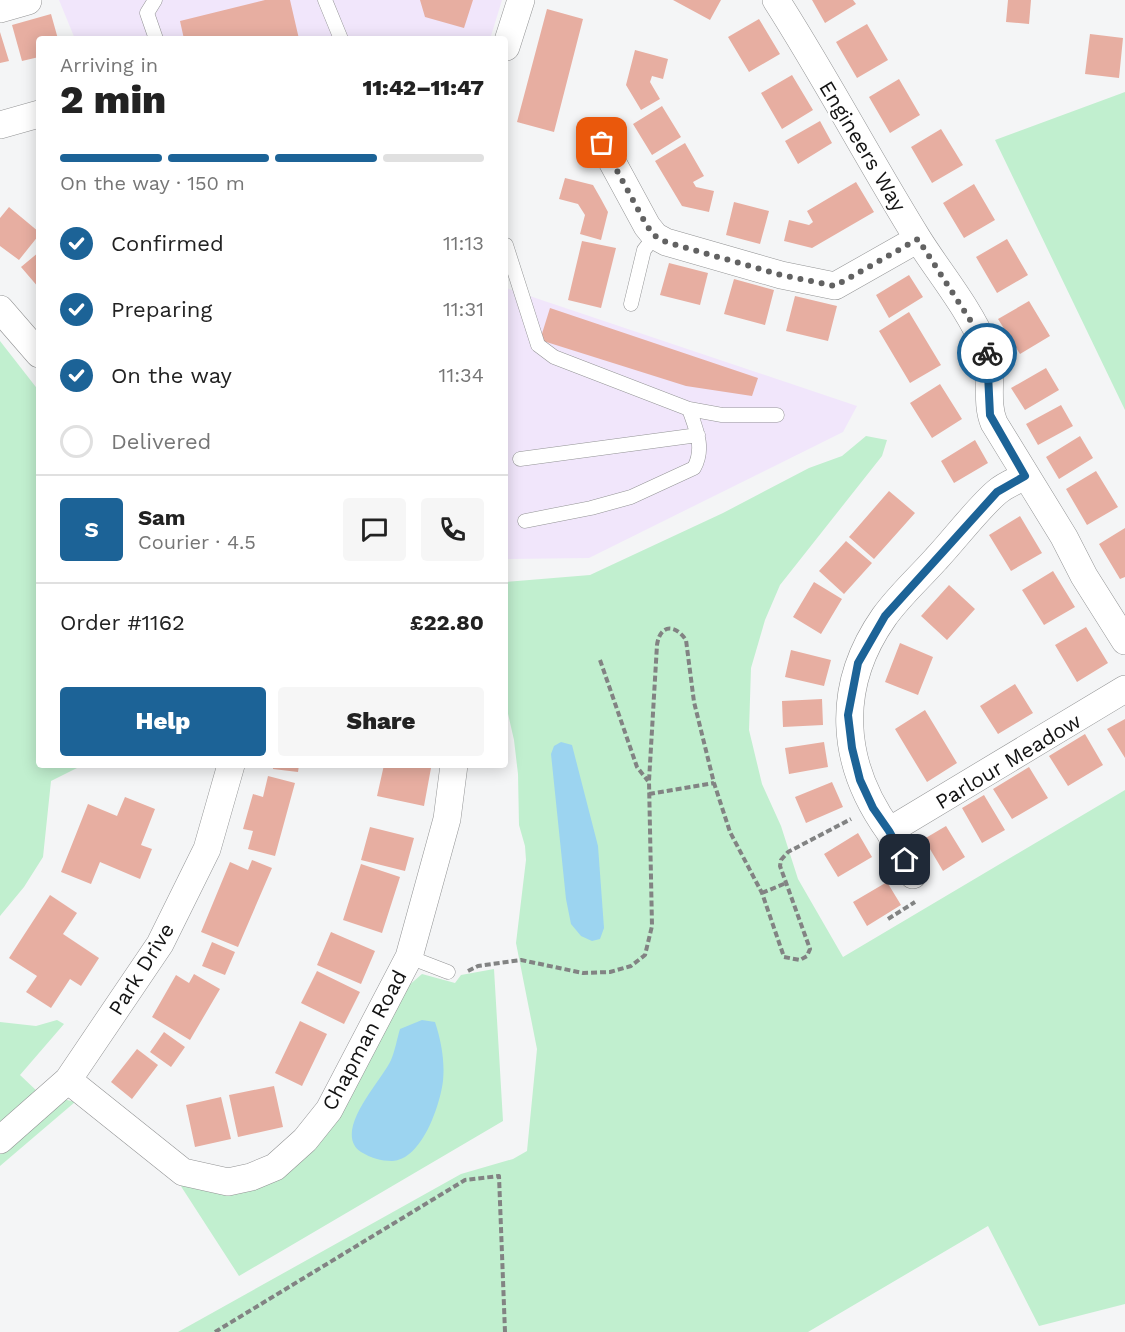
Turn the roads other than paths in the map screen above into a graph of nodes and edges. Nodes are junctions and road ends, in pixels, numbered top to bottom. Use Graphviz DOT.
graph roads {
  1 [pos="155,0"];
  2 [pos="325,0"];
  3 [pos="521,0"];
  4 [pos="776,0"];
  5 [pos="28,1"];
  6 [pos="0,9"];
  7 [pos="155,36"];
  8 [pos="340,36"];
  9 [pos="508,41"];
  10 [pos="36,115"];
  11 [pos="0,124"];
  12 [pos="602,143"];
  13 [pos="655,236"];
  14 [pos="918,239"];
  15 [pos="508,251"];
  16 [pos="631,304"];
  17 [pos="0,309"];
  18 [pos="36,351"];
  19 [pos="689,409"];
  20 [pos="777,415"];
  21 [pos="698,435"];
  22 [pos="520,459"];
  23 [pos="1025,476"];
  24 [pos="525,521"];
  25 [pos="1125,641"];
  26 [pos="1125,689"];
  27 [pos="230,768"];
  28 [pos="454,768"];
  29 [pos="889,831"];
  30 [pos="913,875"];
  31 [pos="409,957"];
  32 [pos="448,972"];
  33 [pos="68,1080"];
  34 [pos="0,1140"];
  1 -- 7 [label="lane"];
  2 -- 8 [label="lane"];
  3 -- 9 [label="street"];
  4 -- 14 [label="street, Engineers Way"];
  5 -- 6 [label="street"];
  10 -- 11 [label="street"];
  12 -- 13 [label="street"];
  13 -- 14 [label="street"];
  13 -- 16 [label="lane"];
  14 -- 23 [label="street, Engineers Way"];
  15 -- 19 [label="lane"];
  17 -- 18 [label="street"];
  19 -- 20 [label="lane"];
  19 -- 21 [label="lane"];
  21 -- 22 [label="lane"];
  21 -- 24 [label="lane"];
  23 -- 25 [label="street, Engineers Way"];
  23 -- 29 [label="street"];
  26 -- 29 [label="street, Parlour Meadow"];
  27 -- 33 [label="street, Park Drive"];
  28 -- 31 [label="street, Chapman Road"];
  29 -- 30 [label="street"];
  31 -- 32 [label="lane"];
  31 -- 33 [label="street, Chapman Road"];
  33 -- 34 [label="street, Park Drive"];
}
